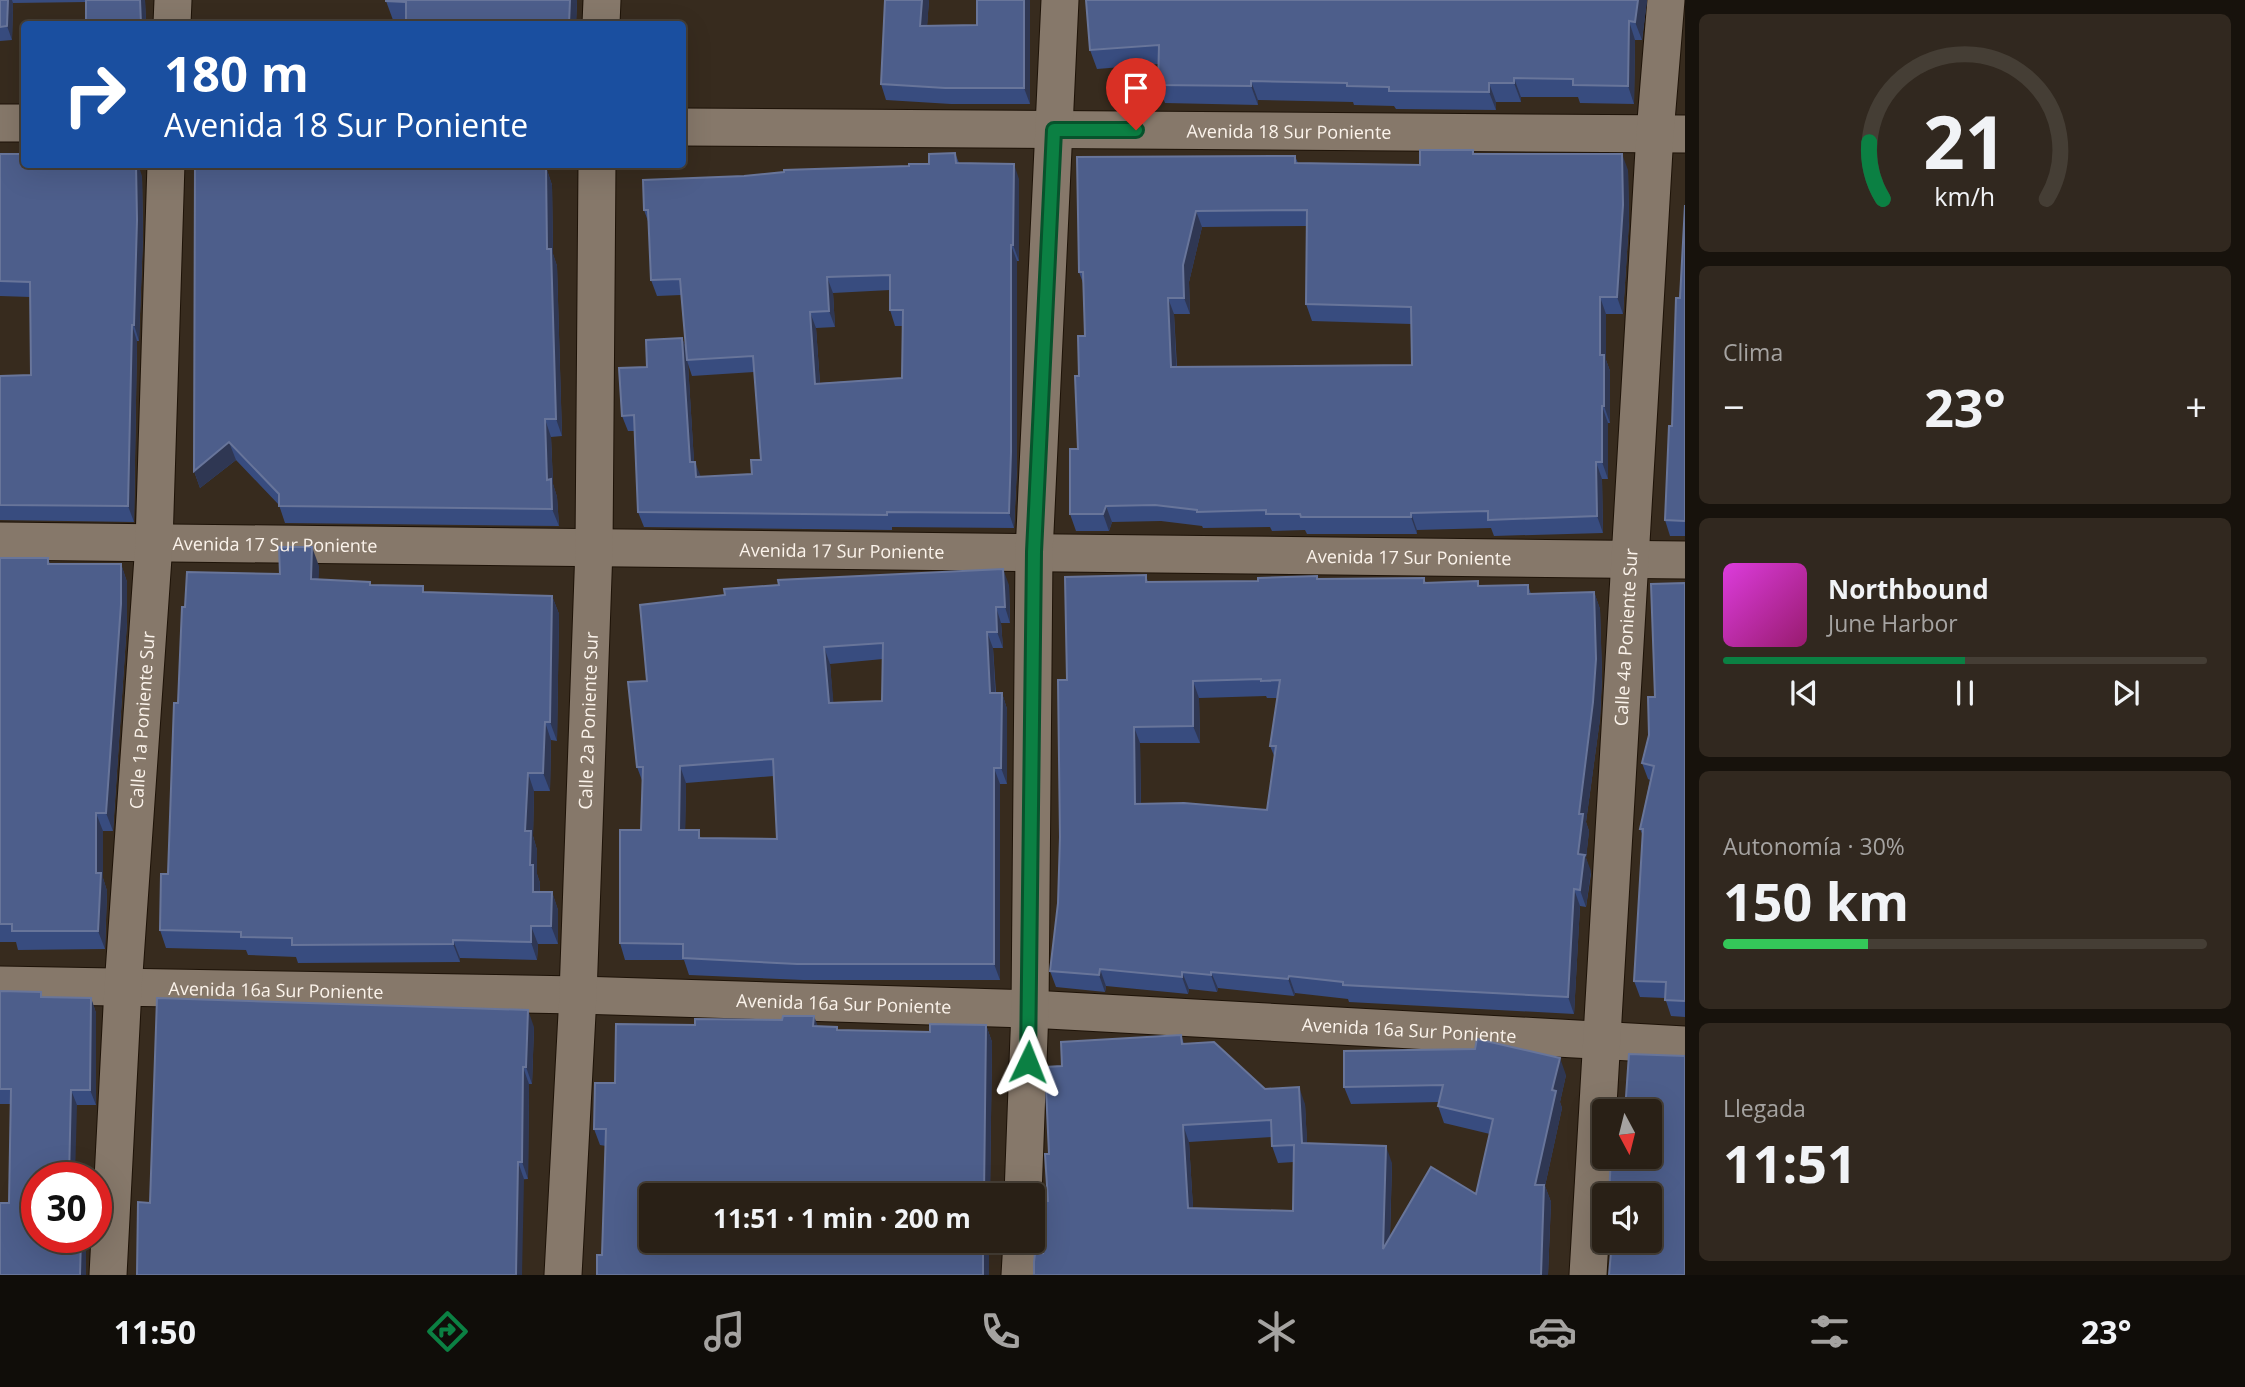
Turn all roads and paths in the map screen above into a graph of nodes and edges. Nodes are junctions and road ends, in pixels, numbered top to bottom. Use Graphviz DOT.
graph roads {
  1 [pos="173,0"];
  2 [pos="602,0"];
  3 [pos="1060,0"];
  4 [pos="1666,0"];
  5 [pos="172,21"];
  6 [pos="601,21"];
  7 [pos="0,123"];
  8 [pos="21,123"];
  9 [pos="686,127"];
  10 [pos="1054,130"];
  11 [pos="1670,134"];
  12 [pos="166,168"];
  13 [pos="597,168"];
  14 [pos="0,541"];
  15 [pos="154,543"];
  16 [pos="594,548"];
  17 [pos="1034,552"];
  18 [pos="1630,559"];
  19 [pos="1685,560"];
  20 [pos="0,985"];
  21 [pos="123,988"];
  22 [pos="578,995"];
  23 [pos="1030,1009"];
  24 [pos="1602,1039"];
  25 [pos="1685,1045"];
  26 [pos="1023,1183"];
  27 [pos="1021,1253"];
  28 [pos="108,1275"];
  29 [pos="564,1275"];
  30 [pos="1020,1275"];
  31 [pos="1588,1275"];
  1 -- 5 [label="street"];
  2 -- 6 [label="street"];
  3 -- 10 [label="street"];
  4 -- 11 [label="street, Calle 4a Poniente Sur"];
  7 -- 8 [label="street"];
  9 -- 10 [label="street, Avenida 18 Sur Poniente"];
  10 -- 11 [label="street, Avenida 18 Sur Poniente"];
  10 -- 17 [label="street"];
  11 -- 18 [label="street, Calle 4a Poniente Sur"];
  12 -- 15 [label="street, Calle 1a Poniente Sur"];
  13 -- 16 [label="street, Calle 2a Poniente Sur"];
  14 -- 15 [label="street, Avenida 17 Sur Poniente"];
  15 -- 16 [label="street, Avenida 17 Sur Poniente"];
  15 -- 21 [label="street, Calle 1a Poniente Sur"];
  16 -- 17 [label="street, Avenida 17 Sur Poniente"];
  16 -- 22 [label="street, Calle 2a Poniente Sur"];
  17 -- 18 [label="street, Avenida 17 Sur Poniente"];
  17 -- 23 [label="street"];
  18 -- 19 [label="street, Avenida 17 Sur Poniente"];
  18 -- 24 [label="street, Calle 4a Poniente Sur"];
  20 -- 21 [label="street, Avenida 16a Sur Poniente"];
  21 -- 22 [label="street, Avenida 16a Sur Poniente"];
  21 -- 28 [label="street, Calle 1a Poniente Sur"];
  22 -- 23 [label="street, Avenida 16a Sur Poniente"];
  22 -- 29 [label="street, Calle 2a Poniente Sur"];
  23 -- 24 [label="street, Avenida 16a Sur Poniente"];
  23 -- 26 [label="street"];
  24 -- 25 [label="street, Avenida 16a Sur Poniente"];
  24 -- 31 [label="street, Calle 4a Poniente Sur"];
  27 -- 30 [label="street"];
}
